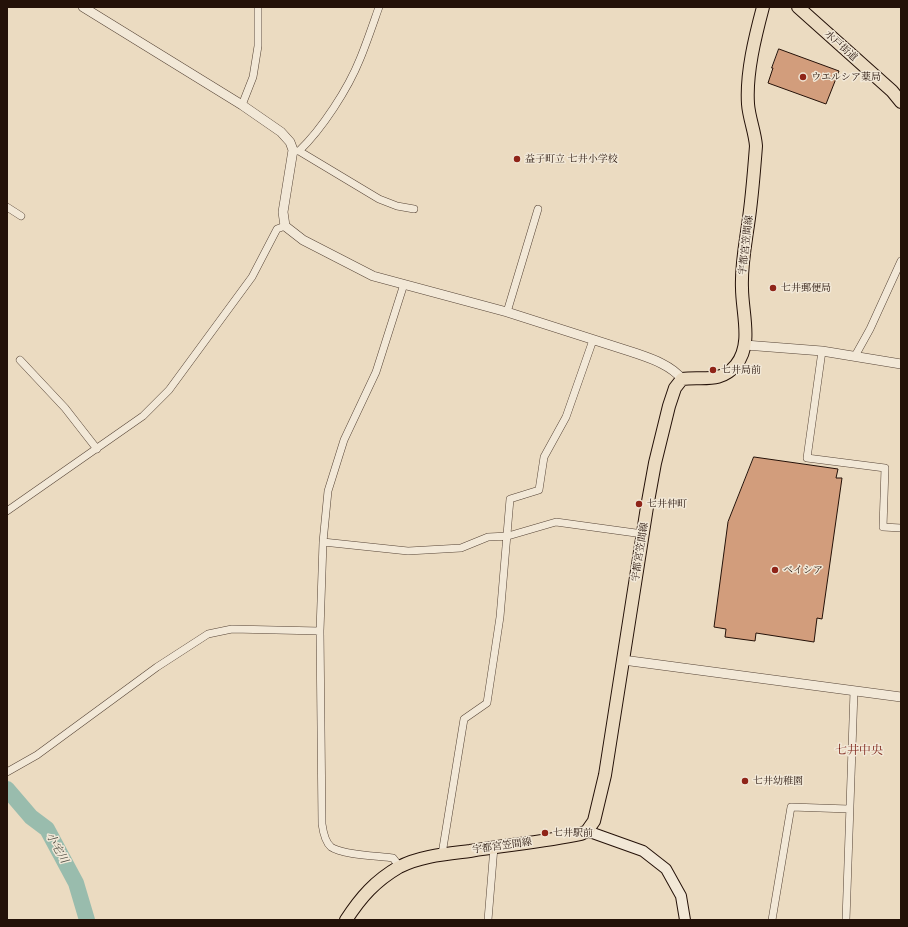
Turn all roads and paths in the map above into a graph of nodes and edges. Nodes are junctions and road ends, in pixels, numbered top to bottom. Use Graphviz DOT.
graph roads {
  1 [pos="83,7"];
  2 [pos="258,7"];
  3 [pos="379,7"];
  4 [pos="763,7"];
  5 [pos="798,7"];
  6 [pos="901,102"];
  7 [pos="242,106"];
  8 [pos="296,151"];
  9 [pos="7,207"];
  10 [pos="414,209"];
  11 [pos="538,209"];
  12 [pos="21,216"];
  13 [pos="285,226"];
  14 [pos="901,261"];
  15 [pos="404,284"];
  16 [pos="507,312"];
  17 [pos="593,340"];
  18 [pos="745,345"];
  19 [pos="822,351"];
  20 [pos="855,356"];
  21 [pos="20,360"];
  22 [pos="901,364"];
  23 [pos="682,379"];
  24 [pos="97,449"];
  25 [pos="7,511"];
  26 [pos="901,528"];
  27 [pos="643,534"];
  28 [pos="508,536"];
  29 [pos="323,542"];
  30 [pos="320,630"];
  31 [pos="623,660"];
  32 [pos="854,691"];
  33 [pos="901,697"];
  34 [pos="7,772"];
  35 [pos="849,809"];
  36 [pos="587,831"];
  37 [pos="494,847"];
  38 [pos="442,854"];
  39 [pos="400,867"];
  40 [pos="346,920"];
  41 [pos="488,920"];
  42 [pos="685,920"];
  43 [pos="772,920"];
  44 [pos="846,920"];
  1 -- 7 [label="street"];
  2 -- 7 [label="street"];
  3 -- 8 [label="street"];
  4 -- 18 [label="main road, 宇都宮笠間線"];
  5 -- 6 [label="main road, 水戸街道"];
  7 -- 8 [label="street"];
  8 -- 10 [label="street"];
  8 -- 13 [label="street"];
  9 -- 12 [label="street"];
  11 -- 16 [label="street"];
  13 -- 15 [label="street"];
  13 -- 24 [label="street"];
  14 -- 20 [label="street"];
  15 -- 16 [label="street"];
  15 -- 29 [label="street"];
  16 -- 17 [label="street"];
  17 -- 23 [label="street"];
  17 -- 28 [label="street"];
  18 -- 19 [label="street"];
  18 -- 23 [label="main road, 宇都宮笠間線"];
  19 -- 20 [label="street"];
  19 -- 26 [label="street"];
  20 -- 22 [label="street"];
  21 -- 24 [label="street"];
  23 -- 27 [label="main road, 宇都宮笠間線"];
  24 -- 25 [label="street"];
  27 -- 28 [label="street"];
  27 -- 31 [label="main road, 宇都宮笠間線"];
  28 -- 29 [label="street"];
  28 -- 38 [label="street"];
  29 -- 30 [label="street"];
  30 -- 34 [label="street"];
  30 -- 39 [label="street"];
  31 -- 32 [label="street"];
  31 -- 36 [label="main road, 宇都宮笠間線"];
  32 -- 33 [label="street"];
  32 -- 35 [label="street"];
  35 -- 43 [label="street"];
  35 -- 44 [label="street"];
  36 -- 37 [label="main road, 宇都宮笠間線"];
  36 -- 42 [label="main road"];
  37 -- 38 [label="main road, 宇都宮笠間線"];
  37 -- 41 [label="street"];
  38 -- 39 [label="main road, 宇都宮笠間線"];
  39 -- 40 [label="main road, 宇都宮笠間線"];
}
